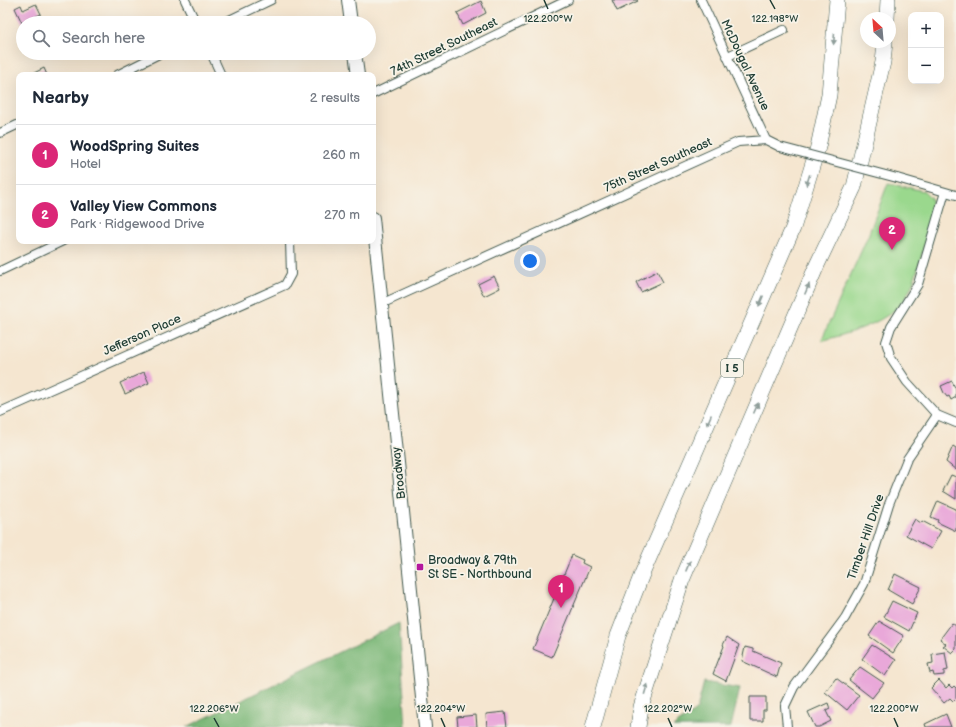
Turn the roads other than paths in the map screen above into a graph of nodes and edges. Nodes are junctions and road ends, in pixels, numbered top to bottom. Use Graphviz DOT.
graph roads {
  1 [pos="185,0"];
  2 [pos="271,0"];
  3 [pos="348,0"];
  4 [pos="568,0"];
  5 [pos="701,0"];
  6 [pos="837,0"];
  7 [pos="888,0"];
  8 [pos="887,12"];
  9 [pos="193,16"];
  10 [pos="238,16"];
  11 [pos="350,16"];
  12 [pos="784,30"];
  13 [pos="884,48"];
  14 [pos="728,56"];
  15 [pos="147,60"];
  16 [pos="214,60"];
  17 [pos="356,60"];
  18 [pos="123,72"];
  19 [pos="220,72"];
  20 [pos="358,72"];
  21 [pos="376,93"];
  22 [pos="16,126"];
  23 [pos="0,134"];
  24 [pos="766,140"];
  25 [pos="945,192"];
  26 [pos="956,195"];
  27 [pos="57,244"];
  28 [pos="290,244"];
  29 [pos="375,244"];
  30 [pos="0,271"];
  31 [pos="381,304"];
  32 [pos="4,410"];
  33 [pos="937,415"];
  34 [pos="956,423"];
  35 [pos="425,727"];
  36 [pos="593,727"];
  37 [pos="638,727"];
  38 [pos="787,727"];
  1 -- 9 [label="street"];
  2 -- 10 [label="street"];
  3 -- 11 [label="street"];
  4 -- 21 [label="street, 74th Street Southeast"];
  5 -- 14 [label="street, McDougal Avenue"];
  6 -- 36 [label="highway, I 5, one-way"];
  7 -- 8 [label="highway"];
  12 -- 14 [label="street"];
  37 -- 13 [label="highway, one-way"];
  14 -- 24 [label="street, McDougal Avenue"];
  15 -- 18 [label="street"];
  16 -- 19 [label="street"];
  17 -- 20 [label="street"];
  22 -- 23 [label="street"];
  24 -- 25 [label="street, bridge"];
  24 -- 31 [label="street, 75th Street Southeast"];
  25 -- 26 [label="street"];
  25 -- 33 [label="street"];
  27 -- 30 [label="street"];
  28 -- 32 [label="street, Jefferson Place"];
  29 -- 31 [label="street, Broadway"];
  31 -- 35 [label="street, Broadway"];
  33 -- 34 [label="street"];
  33 -- 38 [label="street, Timber Hill Drive"];
}
